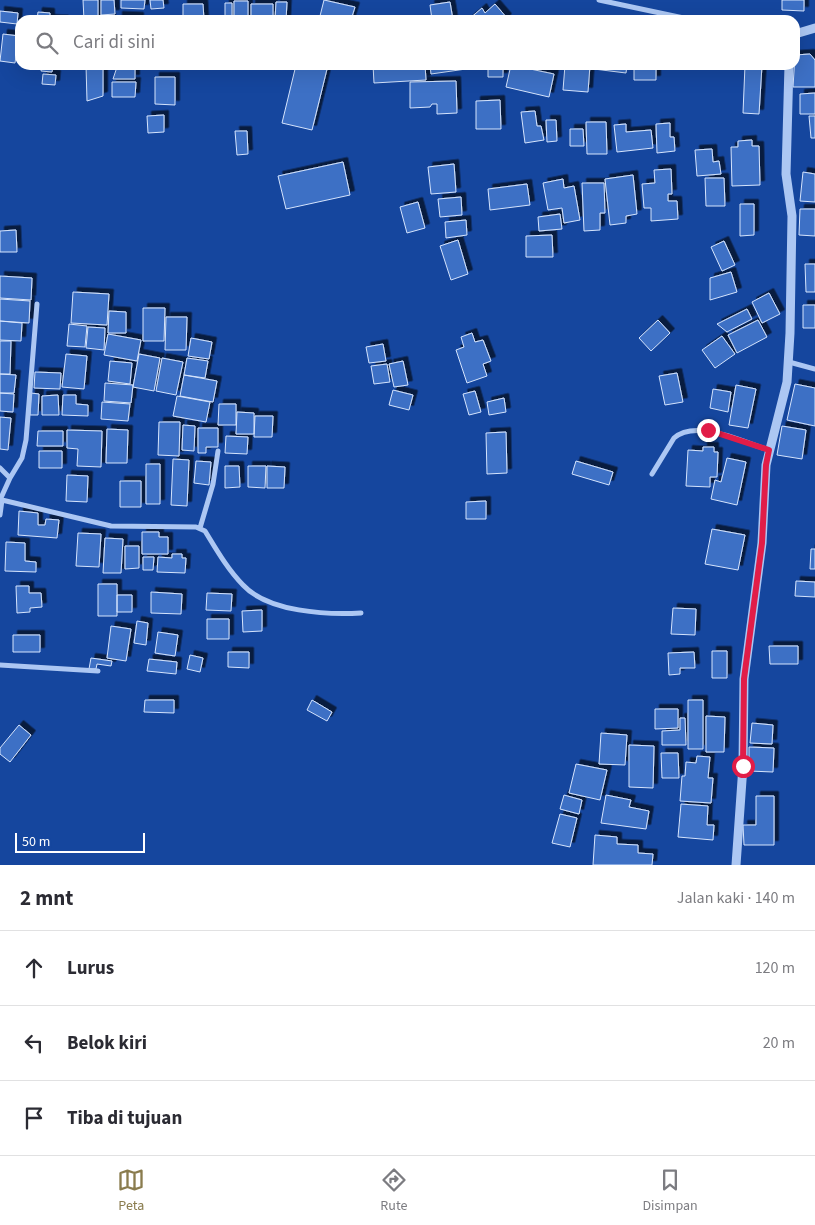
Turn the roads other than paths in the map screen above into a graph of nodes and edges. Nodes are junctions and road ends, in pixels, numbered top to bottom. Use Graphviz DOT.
graph roads {
  1 [pos="599,0"];
  2 [pos="670,15"];
  3 [pos="815,28"];
  4 [pos="800,32"];
  5 [pos="789,70"];
  6 [pos="37,304"];
  7 [pos="788,362"];
  8 [pos="815,369"];
  9 [pos="769,450"];
  10 [pos="218,451"];
  11 [pos="0,468"];
  12 [pos="652,474"];
  13 [pos="10,478"];
  14 [pos="1,500"];
  15 [pos="0,514"];
  16 [pos="200,528"];
  17 [pos="361,613"];
  18 [pos="0,666"];
  19 [pos="98,671"];
  20 [pos="736,865"];
  1 -- 2 [label="street"];
  3 -- 4 [label="street"];
  5 -- 7 [label="street"];
  6 -- 13 [label="street"];
  7 -- 8 [label="street"];
  7 -- 9 [label="street"];
  9 -- 12 [label="street"];
  9 -- 20 [label="street"];
  10 -- 16 [label="street"];
  11 -- 13 [label="street"];
  13 -- 14 [label="street"];
  14 -- 15 [label="street"];
  14 -- 16 [label="street"];
  16 -- 17 [label="street"];
  18 -- 19 [label="street"];
}
